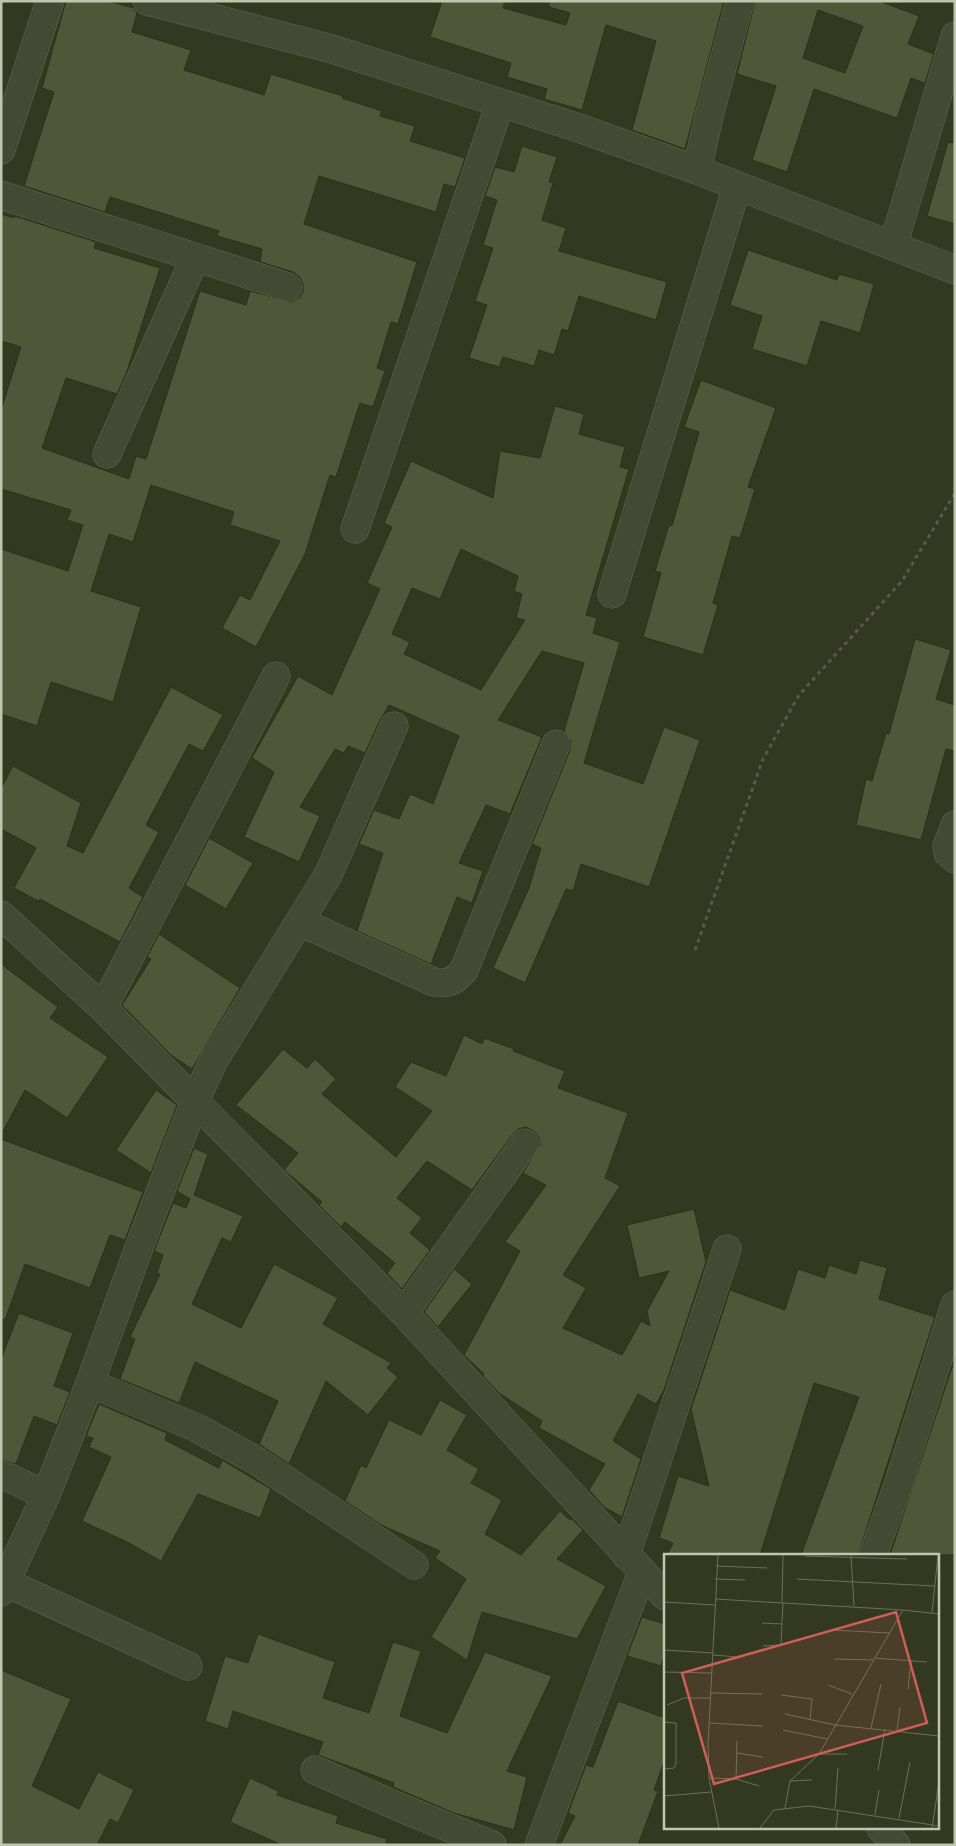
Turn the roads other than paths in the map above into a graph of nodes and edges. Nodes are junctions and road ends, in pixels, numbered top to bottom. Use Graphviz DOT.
graph roads {
  1 [pos="50,1"];
  2 [pos="147,1"];
  3 [pos="740,1"];
  4 [pos="955,36"];
  5 [pos="500,104"];
  6 [pos="1,150"];
  7 [pos="697,170"];
  8 [pos="737,186"];
  9 [pos="1,195"];
  10 [pos="893,246"];
  11 [pos="195,258"];
  12 [pos="955,270"];
  13 [pos="288,287"];
  14 [pos="107,454"];
  15 [pos="355,528"];
  16 [pos="612,594"];
  17 [pos="276,676"];
  18 [pos="394,726"];
  19 [pos="556,744"];
  20 [pos="955,825"];
  21 [pos="955,858"];
  22 [pos="1,915"];
  23 [pos="300,922"];
  24 [pos="103,1008"];
  25 [pos="195,1101"];
  26 [pos="525,1143"];
  27 [pos="727,1249"];
  28 [pos="955,1305"];
  29 [pos="404,1313"];
  30 [pos="90,1383"];
  31 [pos="1,1474"];
  32 [pos="46,1496"];
  33 [pos="873,1554"];
  34 [pos="634,1564"];
  35 [pos="414,1565"];
  36 [pos="3,1587"];
  37 [pos="664,1595"];
  38 [pos="188,1666"];
  39 [pos="315,1770"];
  40 [pos="881,1828"];
  41 [pos="492,1845"];
  42 [pos="539,1845"];
  43 [pos="896,1845"];
  1 -- 6 [label="street"];
  2 -- 5 [label="street"];
  3 -- 7 [label="street"];
  4 -- 10 [label="street"];
  5 -- 7 [label="street"];
  5 -- 15 [label="street"];
  7 -- 8 [label="street"];
  8 -- 10 [label="street"];
  8 -- 16 [label="street"];
  9 -- 11 [label="street"];
  10 -- 12 [label="street"];
  11 -- 13 [label="street"];
  11 -- 14 [label="street"];
  17 -- 24 [label="street"];
  18 -- 23 [label="street"];
  19 -- 23 [label="street"];
  20 -- 21 [label="street"];
  22 -- 24 [label="street"];
  23 -- 25 [label="street"];
  24 -- 25 [label="street"];
  25 -- 29 [label="street"];
  25 -- 30 [label="street"];
  26 -- 29 [label="street"];
  27 -- 34 [label="street"];
  28 -- 33 [label="street"];
  29 -- 34 [label="street"];
  30 -- 32 [label="street"];
  30 -- 35 [label="street"];
  31 -- 32 [label="street"];
  32 -- 36 [label="street"];
  34 -- 37 [label="street"];
  34 -- 42 [label="street"];
  36 -- 38 [label="street"];
  39 -- 41 [label="street"];
  40 -- 43 [label="street"];
}
